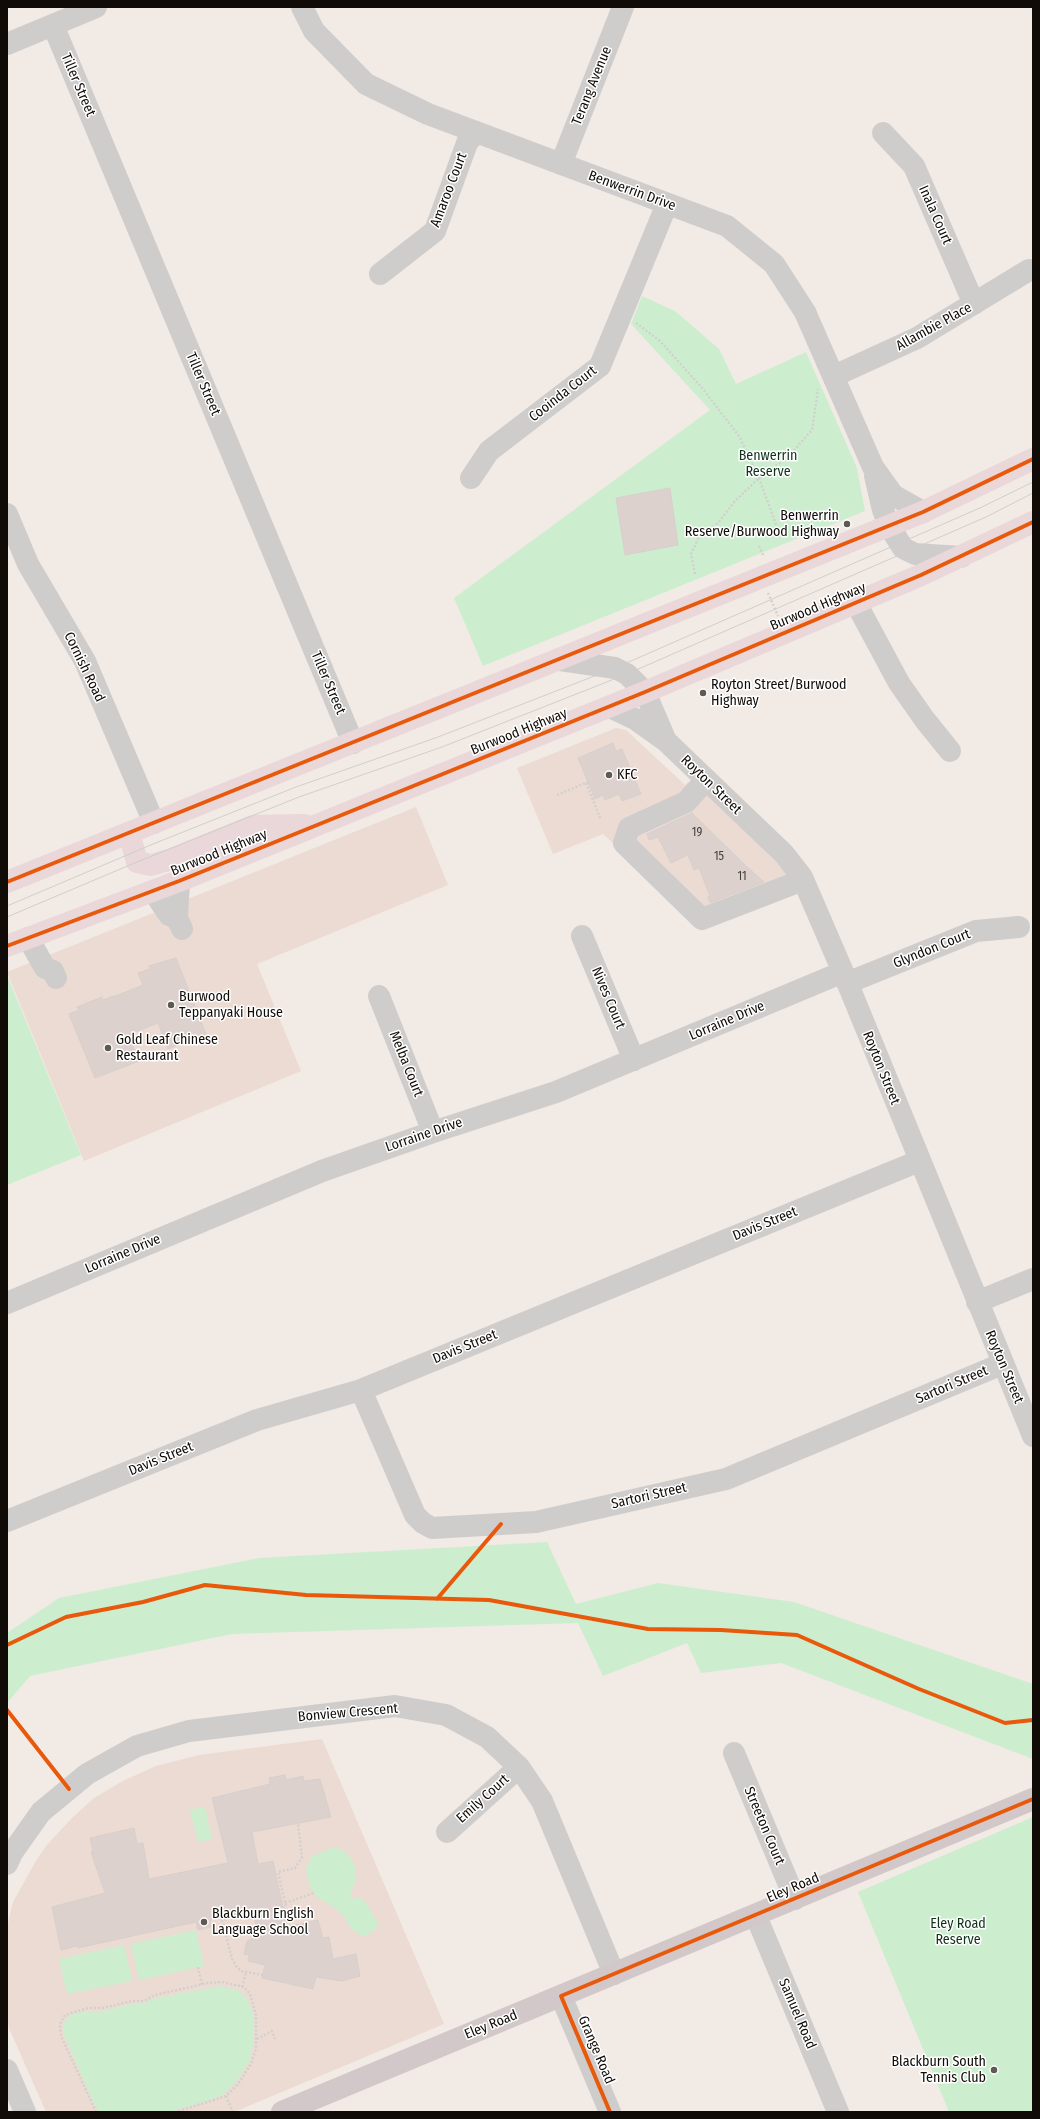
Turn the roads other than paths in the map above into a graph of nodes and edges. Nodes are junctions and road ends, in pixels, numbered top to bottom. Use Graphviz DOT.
graph roads {
  1 [pos="96,7"];
  2 [pos="302,7"];
  3 [pos="623,7"];
  4 [pos="53,25"];
  5 [pos="7,44"];
  6 [pos="476,132"];
  7 [pos="883,133"];
  8 [pos="561,164"];
  9 [pos="667,204"];
  10 [pos="1029,270"];
  11 [pos="380,274"];
  12 [pos="974,304"];
  13 [pos="826,383"];
  14 [pos="1033,459"];
  15 [pos="873,467"];
  16 [pos="471,478"];
  17 [pos="923,512"];
  18 [pos="7,514"];
  19 [pos="1033,522"];
  20 [pos="889,526"];
  21 [pos="961,556"];
  22 [pos="856,603"];
  23 [pos="560,660"];
  24 [pos="646,692"];
  25 [pos="610,707"];
  26 [pos="666,741"];
  27 [pos="353,742"];
  28 [pos="950,751"];
  29 [pos="706,780"];
  30 [pos="154,823"];
  31 [pos="317,825"];
  32 [pos="129,833"];
  33 [pos="803,880"];
  34 [pos="179,881"];
  35 [pos="7,882"];
  36 [pos="153,891"];
  37 [pos="1019,927"];
  38 [pos="54,929"];
  39 [pos="582,936"];
  40 [pos="28,938"];
  41 [pos="7,946"];
  42 [pos="845,978"];
  43 [pos="379,996"];
  44 [pos="634,1060"];
  45 [pos="433,1132"];
  46 [pos="919,1161"];
  47 [pos="1033,1279"];
  48 [pos="977,1302"];
  49 [pos="7,1303"];
  50 [pos="1002,1364"];
  51 [pos="360,1390"];
  52 [pos="1033,1436"];
  53 [pos="7,1521"];
  54 [pos="734,1753"];
  55 [pos="518,1767"];
  56 [pos="1033,1800"];
  57 [pos="447,1832"];
  58 [pos="7,1864"];
  59 [pos="795,1899"];
  60 [pos="756,1916"];
  61 [pos="614,1974"];
  62 [pos="561,1996"];
  63 [pos="7,2070"];
  64 [pos="25,2112"];
  65 [pos="282,2112"];
  66 [pos="610,2112"];
  67 [pos="838,2112"];
  1 -- 4 [label="street"];
  2 -- 6 [label="street, Benwerrin Drive"];
  3 -- 8 [label="street, Terang Avenue"];
  4 -- 5 [label="street"];
  4 -- 27 [label="street, Tiller Street"];
  6 -- 8 [label="street, Benwerrin Drive"];
  6 -- 11 [label="street, Amaroo Court"];
  7 -- 12 [label="street, Inala Court"];
  8 -- 9 [label="street, Benwerrin Drive"];
  9 -- 13 [label="street, Benwerrin Drive"];
  9 -- 16 [label="street, Cooinda Court"];
  10 -- 12 [label="street, Allambie Place"];
  12 -- 13 [label="street, Allambie Place"];
  13 -- 15 [label="street, Benwerrin Drive"];
  14 -- 17 [label="highway"];
  15 -- 17 [label="street, Benwerrin Drive"];
  15 -- 20 [label="street, Benwerrin Drive"];
  17 -- 20 [label="highway"];
  18 -- 30 [label="street, Cornish Road"];
  19 -- 21 [label="highway, Burwood Highway"];
  20 -- 21 [label="street, Benwerrin Drive"];
  20 -- 23 [label="highway"];
  21 -- 22 [label="highway, Burwood Highway"];
  22 -- 24 [label="highway, Burwood Highway"];
  22 -- 28 [label="street"];
  23 -- 24 [label="street, Royton Street"];
  23 -- 27 [label="highway"];
  24 -- 25 [label="highway, Burwood Highway"];
  24 -- 26 [label="street, Royton Street"];
  25 -- 26 [label="street, Royton Street"];
  25 -- 31 [label="highway, Burwood Highway"];
  26 -- 29 [label="street, Royton Street"];
  27 -- 30 [label="highway"];
  29 -- 33 [label="street, Royton Street"];
  29 -- 33 [label="street"];
  30 -- 32 [label="highway"];
  31 -- 32 [label="highway"];
  31 -- 34 [label="highway, Burwood Highway"];
  32 -- 35 [label="highway"];
  33 -- 42 [label="street, Royton Street"];
  34 -- 36 [label="highway, Burwood Highway"];
  34 -- 36 [label="street"];
  36 -- 38 [label="highway, Burwood Highway"];
  37 -- 42 [label="street, Glyndon Court"];
  38 -- 40 [label="highway, Burwood Highway"];
  38 -- 40 [label="street"];
  39 -- 44 [label="street, Nives Court"];
  40 -- 41 [label="highway, Burwood Highway"];
  42 -- 44 [label="street, Lorraine Drive"];
  42 -- 46 [label="street, Royton Street"];
  43 -- 45 [label="street, Melba Court"];
  44 -- 45 [label="street, Lorraine Drive"];
  45 -- 49 [label="street, Lorraine Drive"];
  46 -- 48 [label="street, Royton Street"];
  46 -- 51 [label="street, Davis Street"];
  47 -- 48 [label="street"];
  48 -- 50 [label="street, Royton Street"];
  50 -- 51 [label="street, Sartori Street"];
  50 -- 52 [label="street, Royton Street"];
  51 -- 53 [label="street, Davis Street"];
  54 -- 59 [label="street, Streeton Court"];
  55 -- 57 [label="street, Emily Court"];
  55 -- 58 [label="street, Bonview Crescent"];
  55 -- 61 [label="street, Bonview Crescent"];
  56 -- 59 [label="main road, Eley Road"];
  59 -- 60 [label="main road, Eley Road"];
  60 -- 61 [label="main road, Eley Road"];
  60 -- 67 [label="street, Samuel Road"];
  61 -- 62 [label="main road, Eley Road"];
  62 -- 65 [label="main road, Eley Road"];
  62 -- 66 [label="street, Grange Road"];
  63 -- 64 [label="street"];
}
